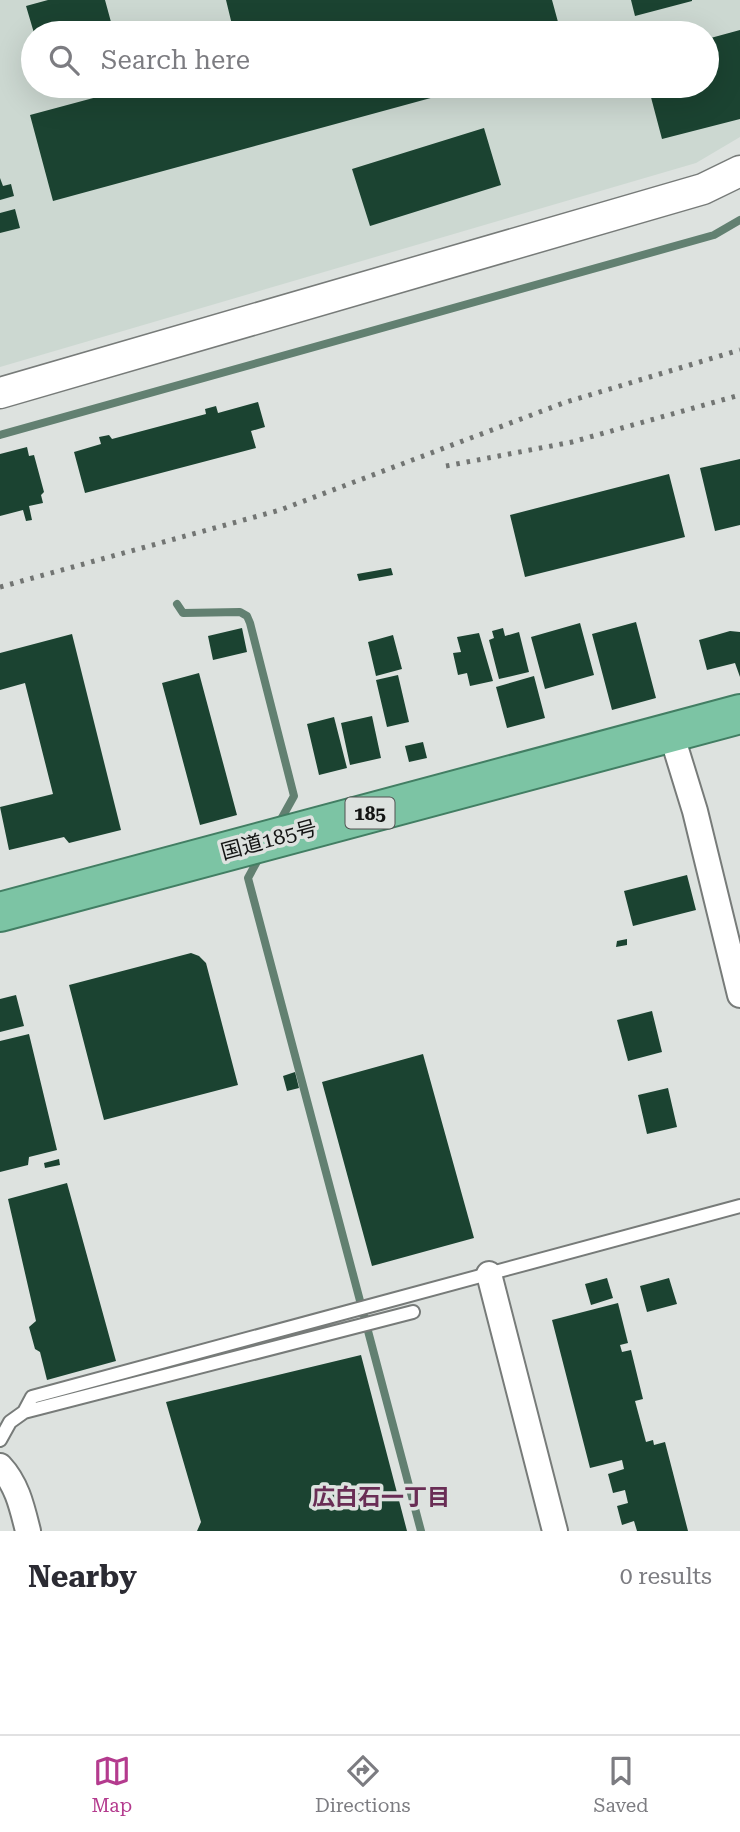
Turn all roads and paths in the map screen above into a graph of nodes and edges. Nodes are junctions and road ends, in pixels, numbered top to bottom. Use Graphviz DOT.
graph roads {
  1 [pos="740,171"];
  2 [pos="0,393"];
  3 [pos="740,714"];
  4 [pos="671,733"];
  5 [pos="0,912"];
  6 [pos="740,995"];
  7 [pos="740,1206"];
  8 [pos="489,1274"];
  9 [pos="413,1312"];
  10 [pos="24,1412"];
  11 [pos="0,1440"];
  12 [pos="0,1466"];
  13 [pos="28,1531"];
  14 [pos="555,1531"];
  1 -- 2 [label="street"];
  3 -- 4 [label="highway, 国道185号 / 185"];
  4 -- 5 [label="highway, 国道185号 / 185"];
  4 -- 6 [label="street"];
  7 -- 8 [label="lane"];
  8 -- 10 [label="lane"];
  8 -- 14 [label="street"];
  9 -- 10 [label="lane"];
  10 -- 11 [label="lane"];
  12 -- 13 [label="street"];
}
